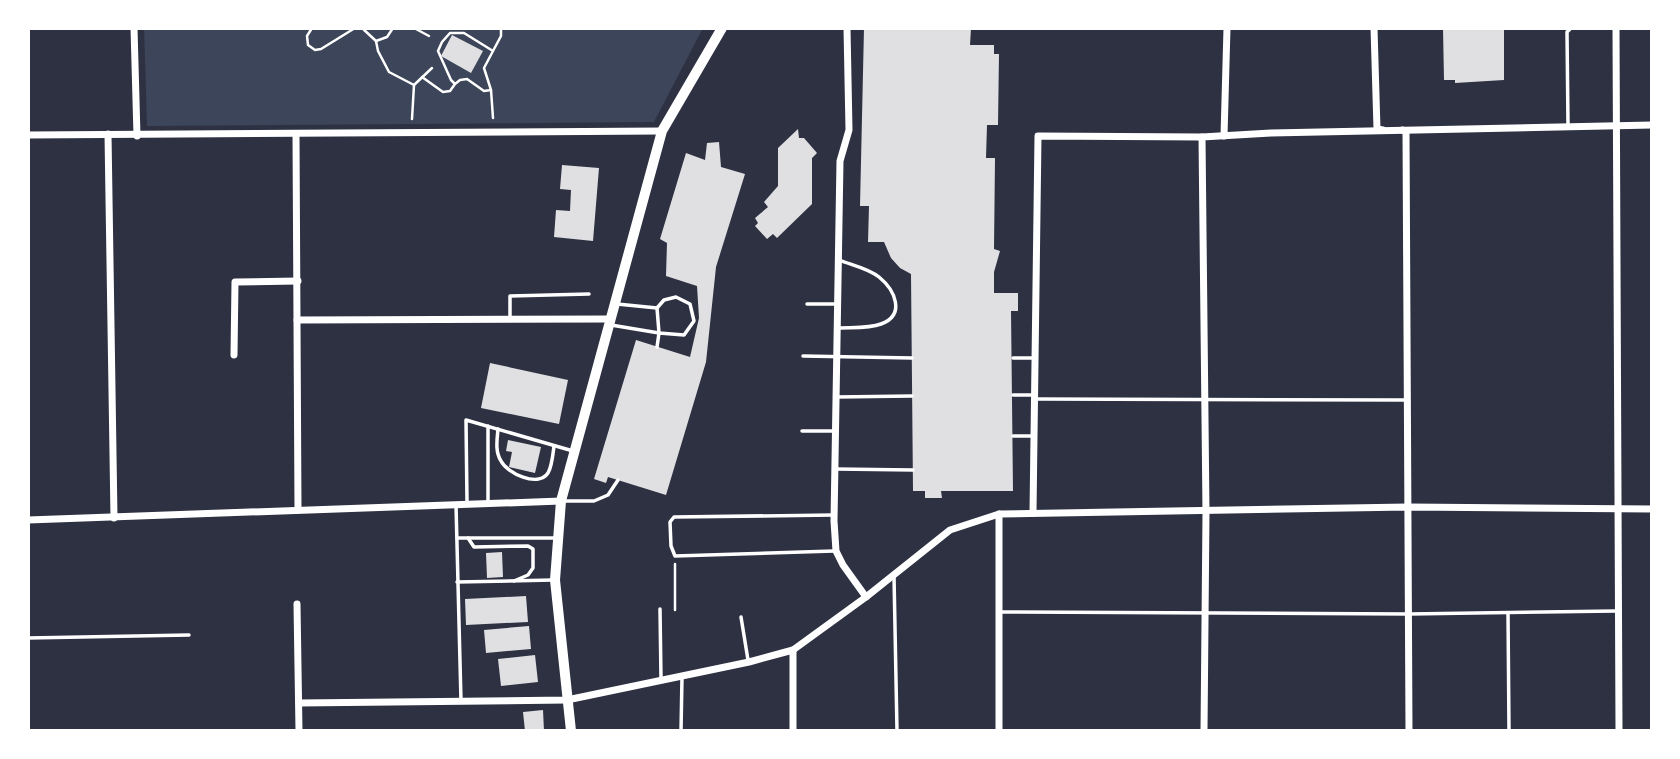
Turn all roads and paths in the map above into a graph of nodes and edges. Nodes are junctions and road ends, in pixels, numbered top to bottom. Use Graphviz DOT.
graph roads {
  1 [pos="136,28"];
  2 [pos="312,28"];
  3 [pos="355,28"];
  4 [pos="362,28"];
  5 [pos="393,28"];
  6 [pos="414,28"];
  7 [pos="501,28"];
  8 [pos="722,28"];
  9 [pos="847,28"];
  10 [pos="1227,28"];
  11 [pos="1374,28"];
  12 [pos="1571,28"];
  13 [pos="1616,28"];
  14 [pos="429,36"];
  15 [pos="376,41"];
  16 [pos="493,51"];
  17 [pos="432,68"];
  18 [pos="422,77"];
  19 [pos="455,84"];
  20 [pos="414,85"];
  21 [pos="491,90"];
  22 [pos="493,118"];
  23 [pos="412,119"];
  24 [pos="1616,125"];
  25 [pos="1652,125"];
  26 [pos="1568,127"];
  27 [pos="662,131"];
  28 [pos="1406,131"];
  29 [pos="108,134"];
  30 [pos="296,134"];
  31 [pos="28,135"];
  32 [pos="1224,135"];
  33 [pos="137,136"];
  34 [pos="1202,137"];
  35 [pos="838,260"];
  36 [pos="299,281"];
  37 [pos="589,295"];
  38 [pos="615,304"];
  39 [pos="807,304"];
  40 [pos="838,304"];
  41 [pos="657,308"];
  42 [pos="510,319"];
  43 [pos="298,320"];
  44 [pos="610,322"];
  45 [pos="837,328"];
  46 [pos="659,333"];
  47 [pos="657,346"];
  48 [pos="234,355"];
  49 [pos="803,356"];
  50 [pos="838,358"];
  51 [pos="912,358"];
  52 [pos="1013,358"];
  53 [pos="1035,358"];
  54 [pos="1013,395"];
  55 [pos="912,396"];
  56 [pos="836,397"];
  57 [pos="1033,397"];
  58 [pos="1205,399"];
  59 [pos="1407,400"];
  60 [pos="488,426"];
  61 [pos="498,429"];
  62 [pos="802,431"];
  63 [pos="836,431"];
  64 [pos="1013,436"];
  65 [pos="1033,436"];
  66 [pos="554,446"];
  67 [pos="574,451"];
  68 [pos="835,469"];
  69 [pos="913,470"];
  70 [pos="618,480"];
  71 [pos="561,501"];
  72 [pos="488,503"];
  73 [pos="456,505"];
  74 [pos="468,505"];
  75 [pos="1408,507"];
  76 [pos="1652,509"];
  77 [pos="298,510"];
  78 [pos="1619,510"];
  79 [pos="1206,512"];
  80 [pos="1033,513"];
  81 [pos="999,514"];
  82 [pos="834,515"];
  83 [pos="114,518"];
  84 [pos="28,520"];
  85 [pos="457,538"];
  86 [pos="468,538"];
  87 [pos="557,538"];
  88 [pos="836,551"];
  89 [pos="675,556"];
  90 [pos="894,575"];
  91 [pos="555,580"];
  92 [pos="514,581"];
  93 [pos="457,582"];
  94 [pos="866,597"];
  95 [pos="298,604"];
  96 [pos="660,609"];
  97 [pos="676,610"];
  98 [pos="1619,611"];
  99 [pos="999,612"];
  100 [pos="1508,612"];
  101 [pos="1205,614"];
  102 [pos="1409,614"];
  103 [pos="741,617"];
  104 [pos="189,635"];
  105 [pos="28,638"];
  106 [pos="793,650"];
  107 [pos="749,662"];
  108 [pos="682,676"];
  109 [pos="661,681"];
  110 [pos="567,700"];
  111 [pos="461,701"];
  112 [pos="299,703"];
  113 [pos="299,731"];
  114 [pos="571,731"];
  115 [pos="681,731"];
  116 [pos="793,731"];
  117 [pos="897,731"];
  118 [pos="999,731"];
  119 [pos="1204,731"];
  120 [pos="1409,731"];
  121 [pos="1509,731"];
  122 [pos="1619,731"];
  1 -- 33 [label="street"];
  2 -- 3 [label="path"];
  4 -- 15 [label="path"];
  5 -- 15 [label="path"];
  6 -- 14 [label="path"];
  7 -- 16 [label="path"];
  8 -- 27 [label="main road"];
  9 -- 35 [label="street"];
  10 -- 32 [label="street"];
  11 -- 28 [label="street"];
  12 -- 26 [label="lane"];
  13 -- 24 [label="street"];
  15 -- 20 [label="path"];
  16 -- 19 [label="path"];
  16 -- 21 [label="path"];
  17 -- 18 [label="path"];
  18 -- 19 [label="path"];
  18 -- 20 [label="path"];
  19 -- 21 [label="path"];
  20 -- 23 [label="path"];
  21 -- 22 [label="path"];
  24 -- 25 [label="street"];
  24 -- 26 [label="street"];
  24 -- 78 [label="street"];
  26 -- 28 [label="street"];
  27 -- 30 [label="street"];
  27 -- 38 [label="main road"];
  28 -- 32 [label="street"];
  28 -- 59 [label="street"];
  29 -- 31 [label="street"];
  29 -- 33 [label="street"];
  29 -- 83 [label="street"];
  30 -- 33 [label="street"];
  30 -- 36 [label="street"];
  32 -- 34 [label="street"];
  34 -- 53 [label="street"];
  34 -- 58 [label="street"];
  35 -- 40 [label="street"];
  35 -- 45 [label="lane"];
  36 -- 43 [label="street"];
  36 -- 48 [label="street"];
  37 -- 42 [label="lane"];
  38 -- 41 [label="lane"];
  38 -- 44 [label="main road"];
  39 -- 40 [label="lane"];
  40 -- 45 [label="street"];
  41 -- 46 [label="lane"];
  41 -- 46 [label="lane"];
  42 -- 43 [label="street"];
  42 -- 44 [label="street"];
  43 -- 77 [label="street"];
  44 -- 46 [label="lane"];
  44 -- 67 [label="main road"];
  45 -- 50 [label="street"];
  46 -- 47 [label="lane"];
  49 -- 50 [label="lane"];
  50 -- 51 [label="lane"];
  50 -- 56 [label="street"];
  52 -- 53 [label="lane"];
  53 -- 57 [label="street"];
  54 -- 57 [label="lane"];
  55 -- 56 [label="lane"];
  56 -- 63 [label="street"];
  57 -- 58 [label="lane"];
  57 -- 65 [label="street"];
  58 -- 59 [label="lane"];
  58 -- 79 [label="street"];
  59 -- 75 [label="street"];
  60 -- 61 [label="lane"];
  60 -- 72 [label="lane"];
  60 -- 74 [label="lane"];
  61 -- 66 [label="lane"];
  61 -- 66 [label="lane"];
  62 -- 63 [label="lane"];
  63 -- 68 [label="street"];
  64 -- 65 [label="lane"];
  65 -- 80 [label="street"];
  66 -- 67 [label="lane"];
  67 -- 71 [label="main road"];
  68 -- 69 [label="lane"];
  68 -- 82 [label="street"];
  70 -- 71 [label="lane"];
  71 -- 72 [label="street"];
  71 -- 87 [label="main road"];
  72 -- 74 [label="street"];
  73 -- 74 [label="street"];
  73 -- 77 [label="street"];
  73 -- 85 [label="lane"];
  75 -- 78 [label="street"];
  75 -- 79 [label="street"];
  75 -- 102 [label="street"];
  76 -- 78 [label="street"];
  77 -- 83 [label="street"];
  78 -- 98 [label="street"];
  79 -- 80 [label="street"];
  79 -- 101 [label="street"];
  80 -- 81 [label="street"];
  81 -- 90 [label="street"];
  81 -- 99 [label="street"];
  82 -- 88 [label="street"];
  82 -- 89 [label="lane"];
  83 -- 84 [label="street"];
  85 -- 86 [label="lane"];
  85 -- 93 [label="lane"];
  86 -- 87 [label="lane"];
  86 -- 92 [label="lane"];
  87 -- 91 [label="main road"];
  88 -- 89 [label="lane"];
  88 -- 94 [label="street"];
  89 -- 97 [label="path"];
  90 -- 94 [label="street"];
  90 -- 117 [label="lane"];
  91 -- 92 [label="lane"];
  91 -- 110 [label="main road"];
  92 -- 93 [label="lane"];
  93 -- 111 [label="lane"];
  94 -- 106 [label="street"];
  95 -- 112 [label="street"];
  96 -- 109 [label="lane"];
  98 -- 100 [label="lane"];
  98 -- 122 [label="street"];
  99 -- 101 [label="lane"];
  99 -- 118 [label="street"];
  100 -- 102 [label="lane"];
  100 -- 121 [label="lane"];
  101 -- 102 [label="lane"];
  101 -- 119 [label="street"];
  102 -- 120 [label="street"];
  103 -- 107 [label="lane"];
  104 -- 105 [label="lane"];
  106 -- 107 [label="street"];
  106 -- 116 [label="street"];
  107 -- 108 [label="street"];
  108 -- 109 [label="street"];
  108 -- 115 [label="lane"];
  109 -- 110 [label="street"];
  110 -- 111 [label="street"];
  110 -- 114 [label="main road"];
  111 -- 112 [label="street"];
  112 -- 113 [label="street"];
}
